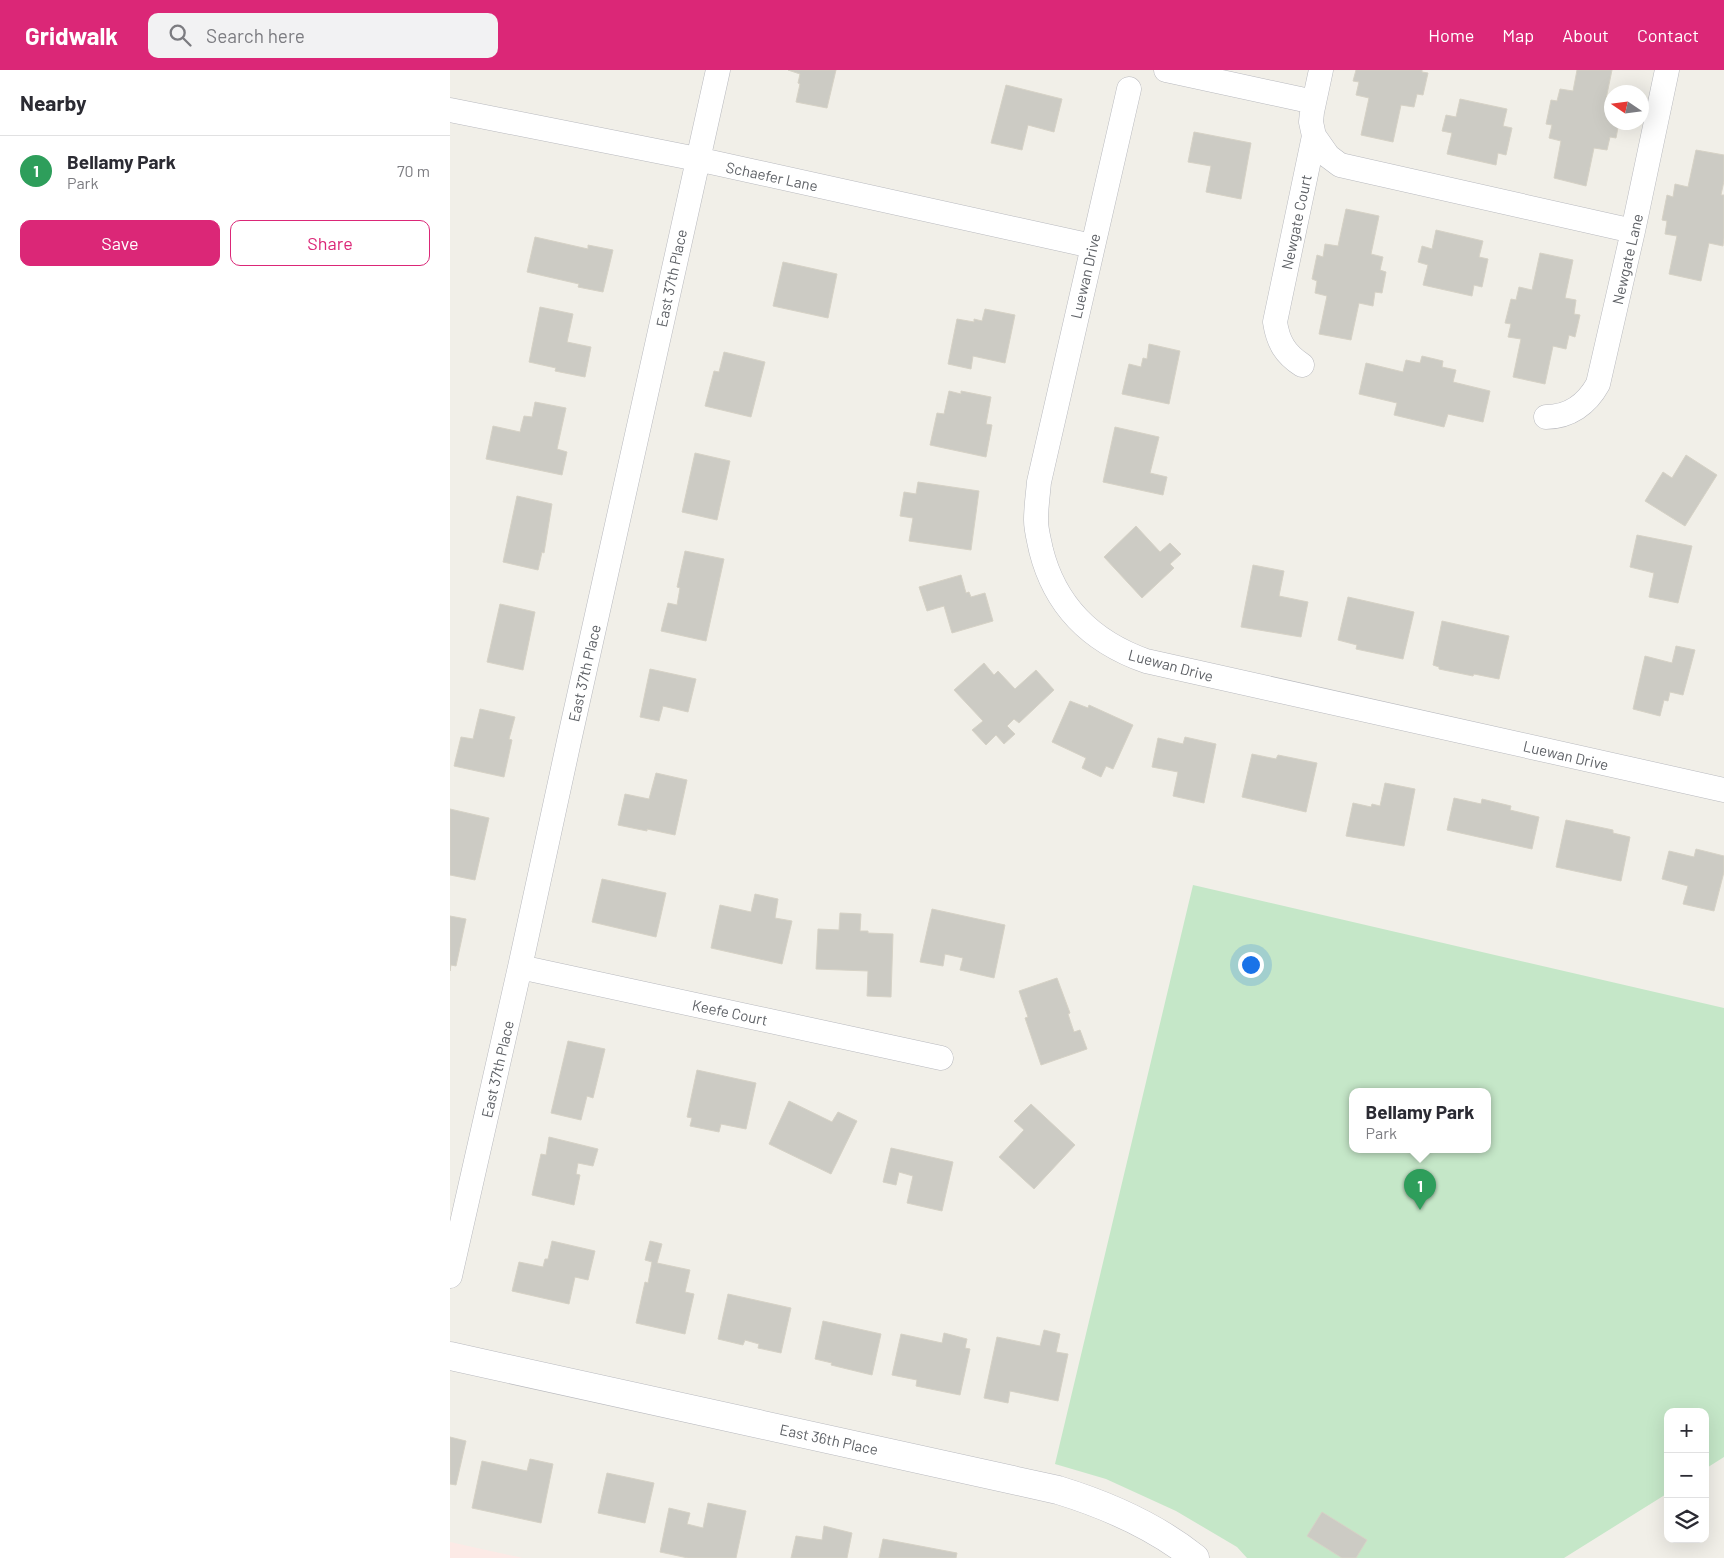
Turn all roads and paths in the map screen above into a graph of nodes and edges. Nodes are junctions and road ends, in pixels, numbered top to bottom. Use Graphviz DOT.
graph roads {
  1 [pos="718,70"];
  2 [pos="1166,70"];
  3 [pos="1321,70"];
  4 [pos="1668,70"];
  5 [pos="1129,89"];
  6 [pos="1314,102"];
  7 [pos="450,110"];
  8 [pos="1314,136"];
  9 [pos="698,159"];
  10 [pos="1633,231"];
  11 [pos="1092,246"];
  12 [pos="1302,365"];
  13 [pos="1546,417"];
  14 [pos="1724,790"];
  15 [pos="520,967"];
  16 [pos="941,1058"];
  17 [pos="450,1276"];
  18 [pos="450,1356"];
  19 [pos="1195,1558"];
  1 -- 9 [label="street, East 37th Place"];
  2 -- 6 [label="street"];
  3 -- 6 [label="street, Newgate Court"];
  4 -- 10 [label="street, Newgate Lane"];
  5 -- 11 [label="street, Luewan Drive"];
  6 -- 8 [label="street, Newgate Court"];
  7 -- 9 [label="street, Schaefer Lane"];
  8 -- 10 [label="street"];
  8 -- 12 [label="street, Newgate Court"];
  9 -- 11 [label="street, Schaefer Lane"];
  9 -- 15 [label="street, East 37th Place"];
  10 -- 13 [label="street, Newgate Lane"];
  11 -- 14 [label="street, Luewan Drive"];
  15 -- 16 [label="street, Keefe Court"];
  15 -- 17 [label="street, East 37th Place"];
  18 -- 19 [label="street, East 36th Place"];
}
